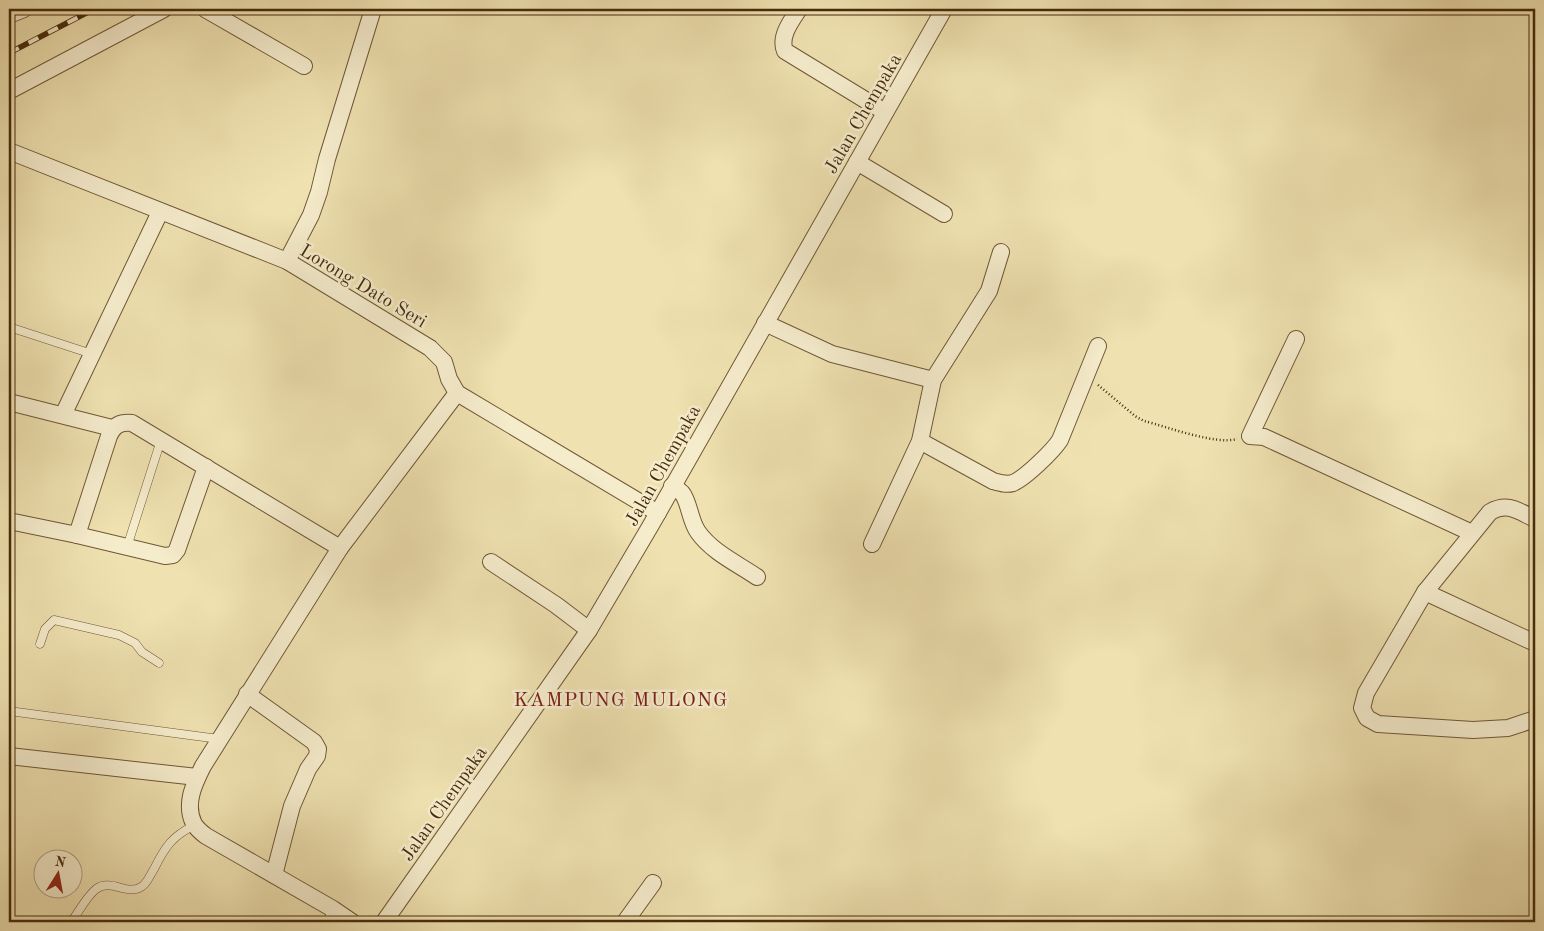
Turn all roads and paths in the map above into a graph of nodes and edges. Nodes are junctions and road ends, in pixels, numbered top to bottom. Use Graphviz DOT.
graph roads {
  1 [pos="24,9"];
  2 [pos="164,9"];
  3 [pos="205,9"];
  4 [pos="373,9"];
  5 [pos="798,9"];
  6 [pos="944,9"];
  7 [pos="9,15"];
  8 [pos="304,66"];
  9 [pos="9,91"];
  10 [pos="885,112"];
  11 [pos="9,151"];
  12 [pos="857,162"];
  13 [pos="160,212"];
  14 [pos="944,214"];
  15 [pos="1001,252"];
  16 [pos="287,261"];
  17 [pos="765,324"];
  18 [pos="9,326"];
  19 [pos="1296,338"];
  20 [pos="1098,346"];
  21 [pos="92,354"];
  22 [pos="1086,379"];
  23 [pos="933,380"];
  24 [pos="457,393"];
  25 [pos="9,404"];
  26 [pos="63,416"];
  27 [pos="112,428"];
  28 [pos="1250,436"];
  29 [pos="160,440"];
  30 [pos="920,441"];
  31 [pos="206,467"];
  32 [pos="672,486"];
  33 [pos="658,514"];
  34 [pos="1535,519"];
  35 [pos="9,521"];
  36 [pos="1472,533"];
  37 [pos="77,535"];
  38 [pos="872,544"];
  39 [pos="127,547"];
  40 [pos="340,548"];
  41 [pos="491,562"];
  42 [pos="758,577"];
  43 [pos="1425,592"];
  44 [pos="590,630"];
  45 [pos="1535,643"];
  46 [pos="40,644"];
  47 [pos="159,663"];
  48 [pos="247,694"];
  49 [pos="9,712"];
  50 [pos="1535,719"];
  51 [pos="219,739"];
  52 [pos="9,756"];
  53 [pos="198,777"];
  54 [pos="195,826"];
  55 [pos="274,875"];
  56 [pos="653,883"];
  57 [pos="330,916"];
  58 [pos="71,922"];
  59 [pos="352,922"];
  60 [pos="384,922"];
  61 [pos="625,922"];
  1 -- 7 [label="street"];
  2 -- 9 [label="street"];
  3 -- 8 [label="street"];
  4 -- 16 [label="street"];
  5 -- 10 [label="street"];
  6 -- 10 [label="street, Jalan Chempaka"];
  10 -- 12 [label="street, Jalan Chempaka"];
  11 -- 13 [label="street, Lorong Dato Seri"];
  12 -- 14 [label="street"];
  12 -- 17 [label="street, Jalan Chempaka"];
  13 -- 16 [label="street, Lorong Dato Seri"];
  13 -- 21 [label="street"];
  15 -- 23 [label="street"];
  16 -- 24 [label="street, Lorong Dato Seri"];
  17 -- 23 [label="street"];
  17 -- 32 [label="street, Jalan Chempaka"];
  18 -- 21 [label="lane"];
  19 -- 28 [label="street"];
  20 -- 22 [label="street"];
  21 -- 26 [label="street"];
  22 -- 28 [label="path"];
  22 -- 30 [label="street"];
  23 -- 30 [label="street"];
  24 -- 33 [label="street"];
  24 -- 40 [label="street"];
  25 -- 26 [label="street"];
  26 -- 27 [label="street"];
  27 -- 29 [label="street"];
  27 -- 37 [label="street"];
  28 -- 36 [label="street"];
  29 -- 31 [label="street"];
  29 -- 39 [label="lane"];
  30 -- 38 [label="street"];
  31 -- 39 [label="street"];
  31 -- 40 [label="street"];
  32 -- 33 [label="street, Jalan Chempaka"];
  32 -- 42 [label="street"];
  33 -- 44 [label="street, Jalan Chempaka"];
  34 -- 36 [label="street"];
  35 -- 37 [label="street"];
  36 -- 43 [label="street"];
  37 -- 39 [label="street"];
  40 -- 48 [label="street"];
  41 -- 44 [label="street"];
  43 -- 45 [label="street"];
  43 -- 50 [label="street"];
  44 -- 60 [label="street, Jalan Chempaka"];
  46 -- 47 [label="lane"];
  48 -- 51 [label="street"];
  48 -- 55 [label="street"];
  49 -- 51 [label="lane"];
  51 -- 53 [label="street"];
  52 -- 53 [label="street"];
  53 -- 54 [label="street"];
  54 -- 55 [label="street"];
  54 -- 58 [label="lane"];
  55 -- 57 [label="street"];
  56 -- 61 [label="street"];
  57 -- 59 [label="street"];
}
